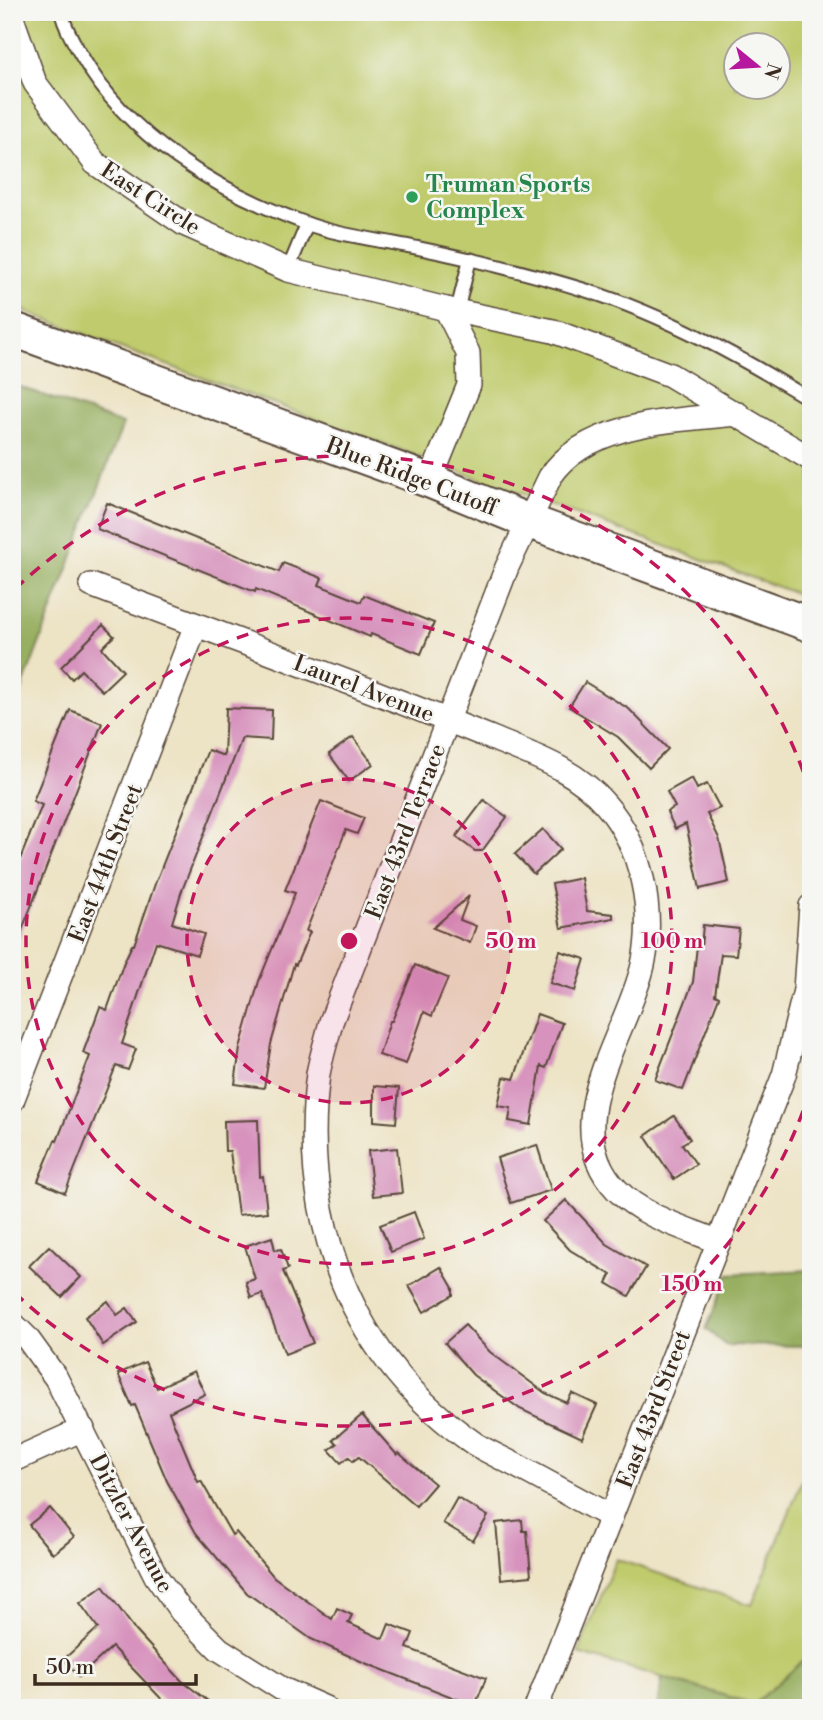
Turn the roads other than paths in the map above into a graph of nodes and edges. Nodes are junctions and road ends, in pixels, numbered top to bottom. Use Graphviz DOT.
graph roads {
  1 [pos="61,12"];
  2 [pos="12,18"];
  3 [pos="307,224"];
  4 [pos="470,259"];
  5 [pos="288,270"];
  6 [pos="452,310"];
  7 [pos="12,330"];
  8 [pos="811,400"];
  9 [pos="738,414"];
  10 [pos="811,460"];
  11 [pos="430,481"];
  12 [pos="528,521"];
  13 [pos="91,584"];
  14 [pos="196,625"];
  15 [pos="811,625"];
  16 [pos="447,720"];
  17 [pos="811,906"];
  18 [pos="12,1101"];
  19 [pos="719,1242"];
  20 [pos="12,1323"];
  21 [pos="83,1429"];
  22 [pos="12,1461"];
  23 [pos="611,1517"];
  24 [pos="325,1708"];
  25 [pos="536,1708"];
  1 -- 3 [label="lane"];
  2 -- 5 [label="street, East Circle"];
  3 -- 4 [label="lane"];
  3 -- 5 [label="lane"];
  4 -- 6 [label="lane"];
  4 -- 8 [label="lane"];
  5 -- 6 [label="street, East Circle"];
  6 -- 9 [label="street, East Circle"];
  6 -- 11 [label="street"];
  7 -- 11 [label="main road, Blue Ridge Cutoff"];
  9 -- 10 [label="street, East Circle"];
  9 -- 12 [label="street"];
  11 -- 12 [label="main road, Blue Ridge Cutoff"];
  12 -- 15 [label="main road, Blue Ridge Cutoff"];
  12 -- 16 [label="street, East 43rd Terrace"];
  13 -- 14 [label="street, Laurel Avenue"];
  14 -- 16 [label="street, Laurel Avenue"];
  14 -- 18 [label="street, East 44th Street"];
  16 -- 19 [label="street, Laurel Avenue"];
  16 -- 23 [label="street, East 43rd Terrace"];
  17 -- 19 [label="street, East 43rd Street"];
  19 -- 23 [label="street, East 43rd Street"];
  20 -- 21 [label="street, Ditzler Avenue"];
  21 -- 22 [label="street"];
  21 -- 24 [label="street, Ditzler Avenue"];
  23 -- 25 [label="street, East 43rd Street"];
}
